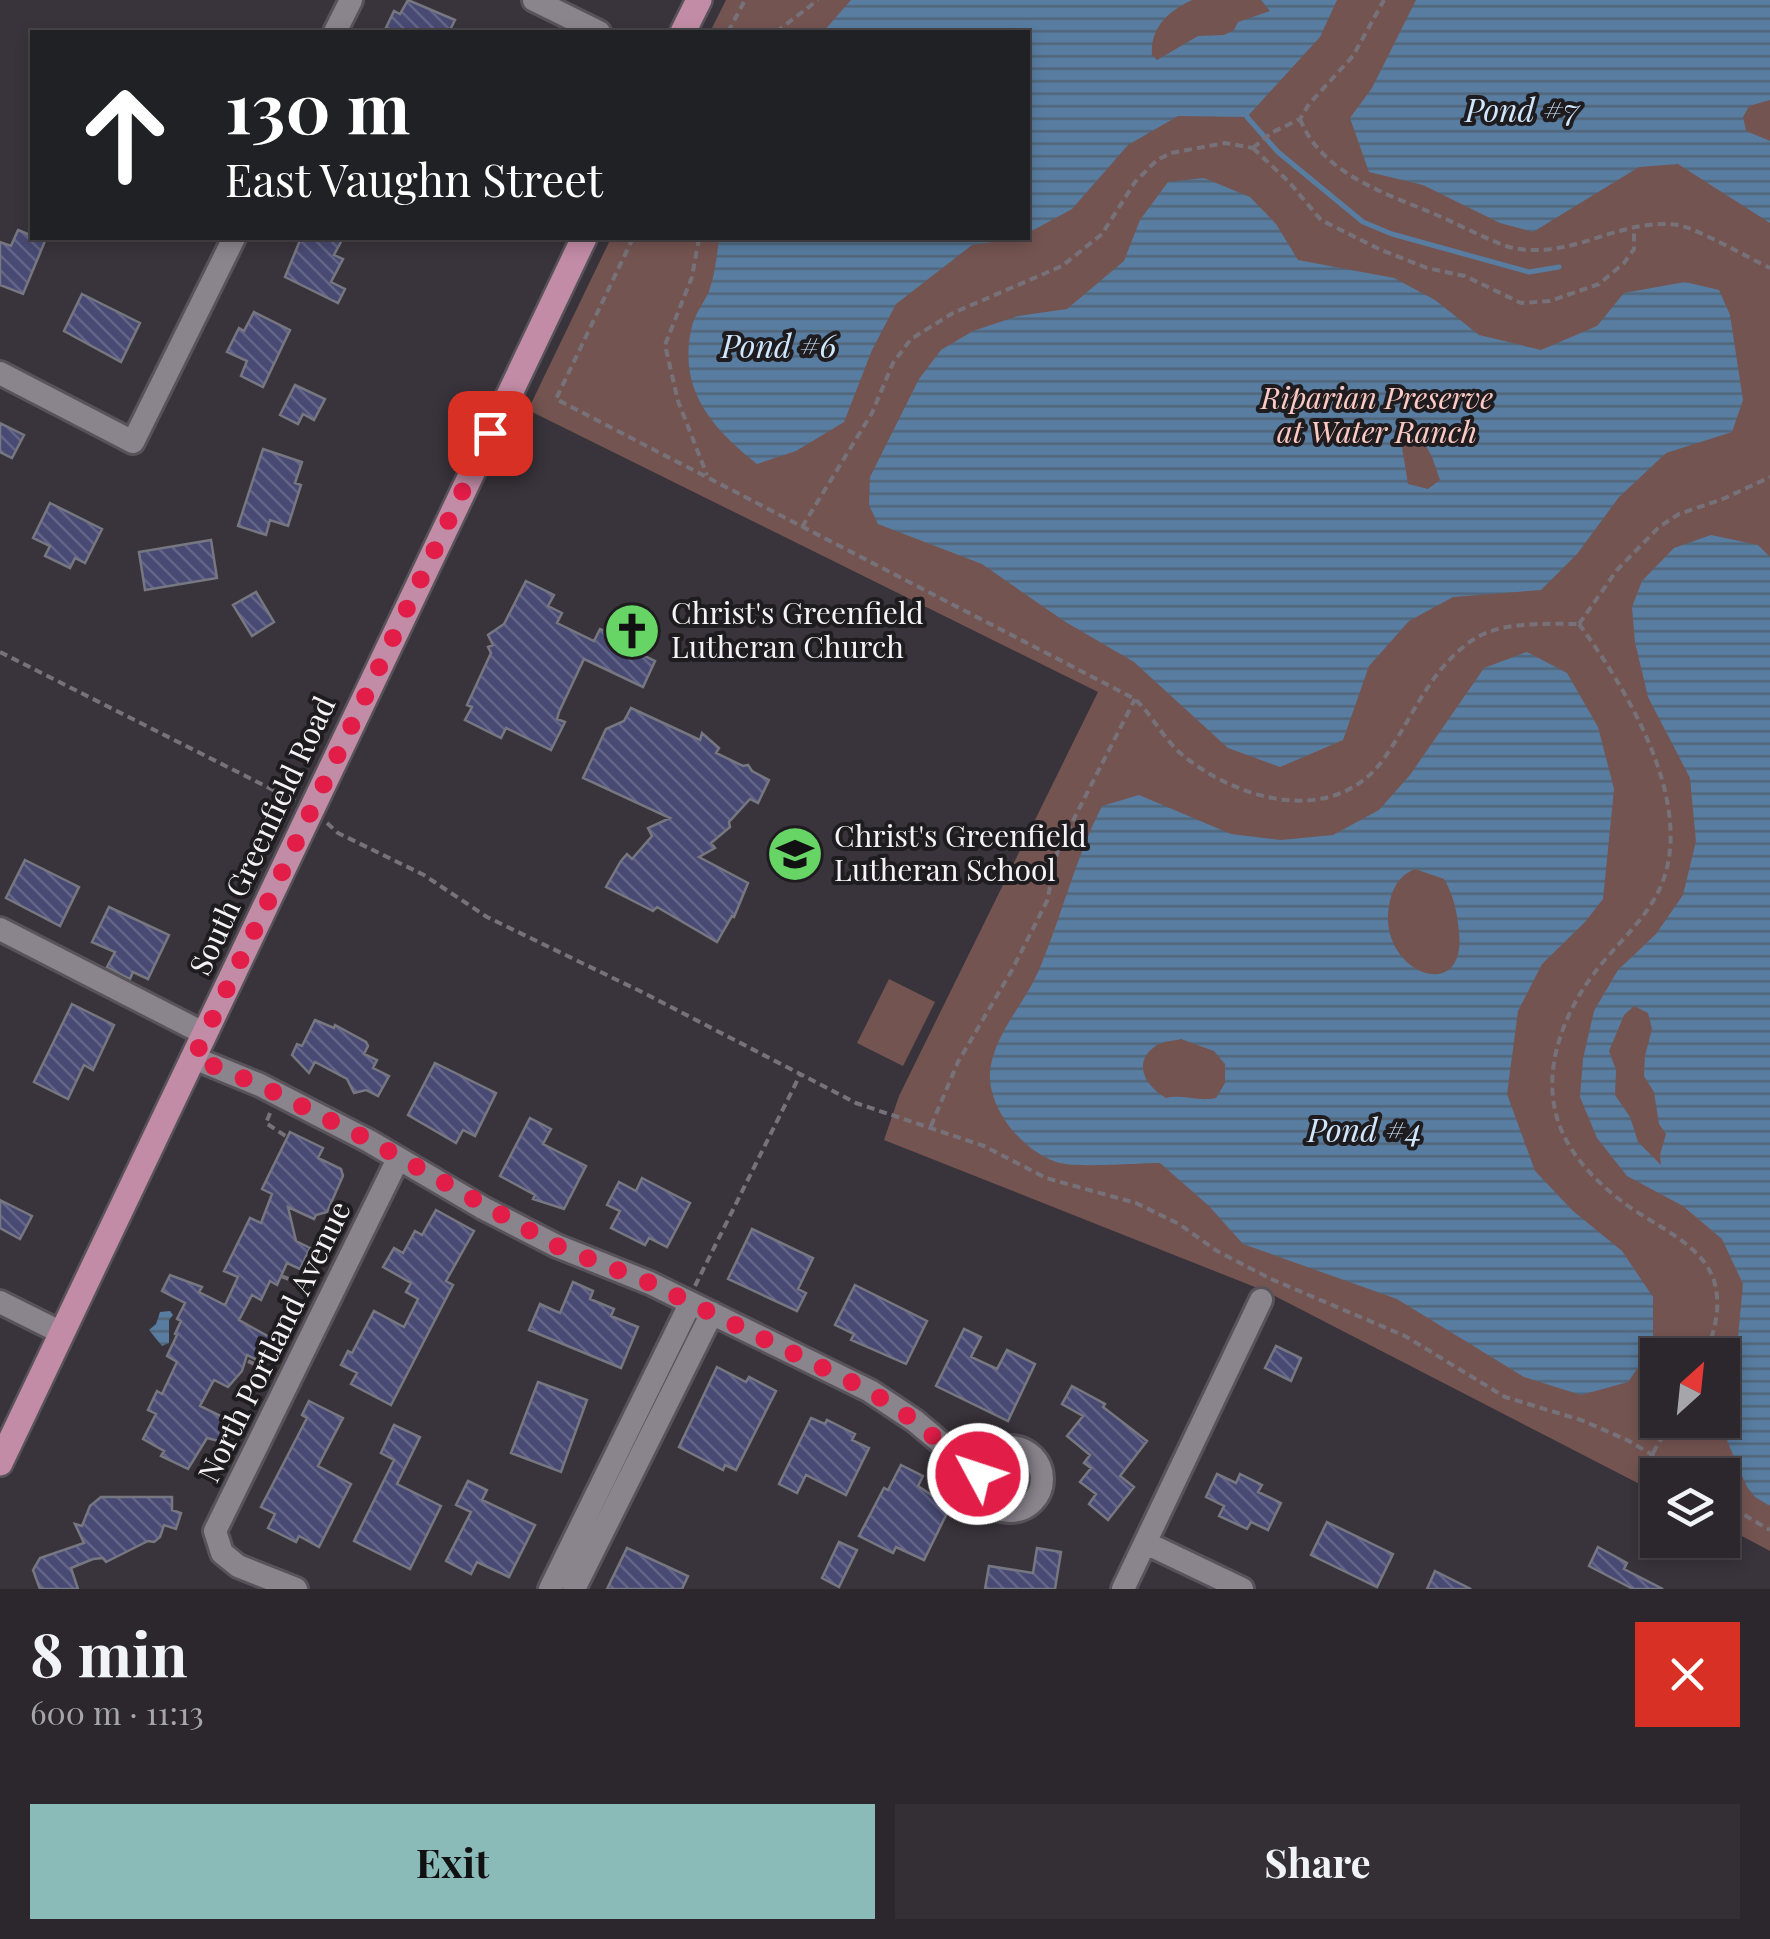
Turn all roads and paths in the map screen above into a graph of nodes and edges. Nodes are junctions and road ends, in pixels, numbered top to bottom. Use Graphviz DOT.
graph roads {
  1 [pos="351,0"];
  2 [pos="534,0"];
  3 [pos="699,0"];
  4 [pos="745,0"];
  5 [pos="818,0"];
  6 [pos="1384,0"];
  7 [pos="336,30"];
  8 [pos="594,30"];
  9 [pos="684,30"];
  10 [pos="729,30"];
  11 [pos="779,30"];
  12 [pos="1300,119"];
  13 [pos="1253,148"];
  14 [pos="1634,228"];
  15 [pos="233,240"];
  16 [pos="583,240"];
  17 [pos="632,240"];
  18 [pos="699,240"];
  19 [pos="1768,269"];
  20 [pos="0,373"];
  21 [pos="708,478"];
  22 [pos="1770,478"];
  23 [pos="802,527"];
  24 [pos="1579,624"];
  25 [pos="0,652"];
  26 [pos="1135,699"];
  27 [pos="311,811"];
  28 [pos="0,929"];
  29 [pos="205,1034"];
  30 [pos="194,1058"];
  31 [pos="800,1075"];
  32 [pos="279,1095"];
  33 [pos="930,1126"];
  34 [pos="287,1137"];
  35 [pos="398,1158"];
  36 [pos="282,1276"];
  37 [pos="329,1298"];
  38 [pos="1261,1300"];
  39 [pos="699,1301"];
  40 [pos="0,1302"];
  41 [pos="62,1333"];
  42 [pos="1710,1338"];
  43 [pos="248,1361"];
  44 [pos="288,1382"];
  45 [pos="1662,1438"];
  46 [pos="628,1454"];
  47 [pos="1653,1454"];
  48 [pos="1659,1458"];
  49 [pos="0,1463"];
  50 [pos="978,1474"];
  51 [pos="1740,1512"];
  52 [pos="1770,1530"];
  53 [pos="1146,1543"];
  54 [pos="296,1589"];
  55 [pos="550,1589"];
  56 [pos="574,1589"];
  57 [pos="1123,1589"];
  58 [pos="1242,1589"];
  1 -- 7 [label="street"];
  2 -- 8 [label="street"];
  3 -- 9 [label="main road"];
  4 -- 10 [label="path"];
  5 -- 11 [label="path"];
  6 -- 12 [label="path"];
  12 -- 13 [label="path"];
  12 -- 14 [label="path"];
  13 -- 14 [label="path"];
  13 -- 23 [label="path"];
  14 -- 19 [label="path"];
  15 -- 20 [label="street"];
  16 -- 27 [label="main road, South Greenfield Road"];
  17 -- 21 [label="path"];
  18 -- 21 [label="path"];
  21 -- 23 [label="path"];
  22 -- 24 [label="path"];
  23 -- 26 [label="path"];
  24 -- 26 [label="path"];
  24 -- 42 [label="path"];
  25 -- 27 [label="path"];
  26 -- 33 [label="path"];
  27 -- 29 [label="main road, South Greenfield Road"];
  27 -- 31 [label="path"];
  28 -- 29 [label="street"];
  29 -- 30 [label="main road, South Greenfield Road"];
  30 -- 32 [label="street"];
  30 -- 41 [label="main road, South Greenfield Road"];
  31 -- 33 [label="path"];
  31 -- 39 [label="path"];
  32 -- 34 [label="path"];
  32 -- 35 [label="street"];
  33 -- 47 [label="path"];
  35 -- 37 [label="street, North Portland Avenue"];
  35 -- 39 [label="street"];
  36 -- 37 [label="path"];
  37 -- 44 [label="street, North Portland Avenue"];
  38 -- 53 [label="street"];
  39 -- 46 [label="street"];
  39 -- 50 [label="street"];
  40 -- 41 [label="street"];
  41 -- 49 [label="main road, South Greenfield Road"];
  43 -- 44 [label="path"];
  44 -- 54 [label="street, North Portland Avenue"];
  45 -- 47 [label="path"];
  46 -- 55 [label="street"];
  46 -- 56 [label="street"];
  47 -- 48 [label="path"];
  51 -- 52 [label="path"];
  53 -- 57 [label="street"];
  53 -- 58 [label="street"];
}
